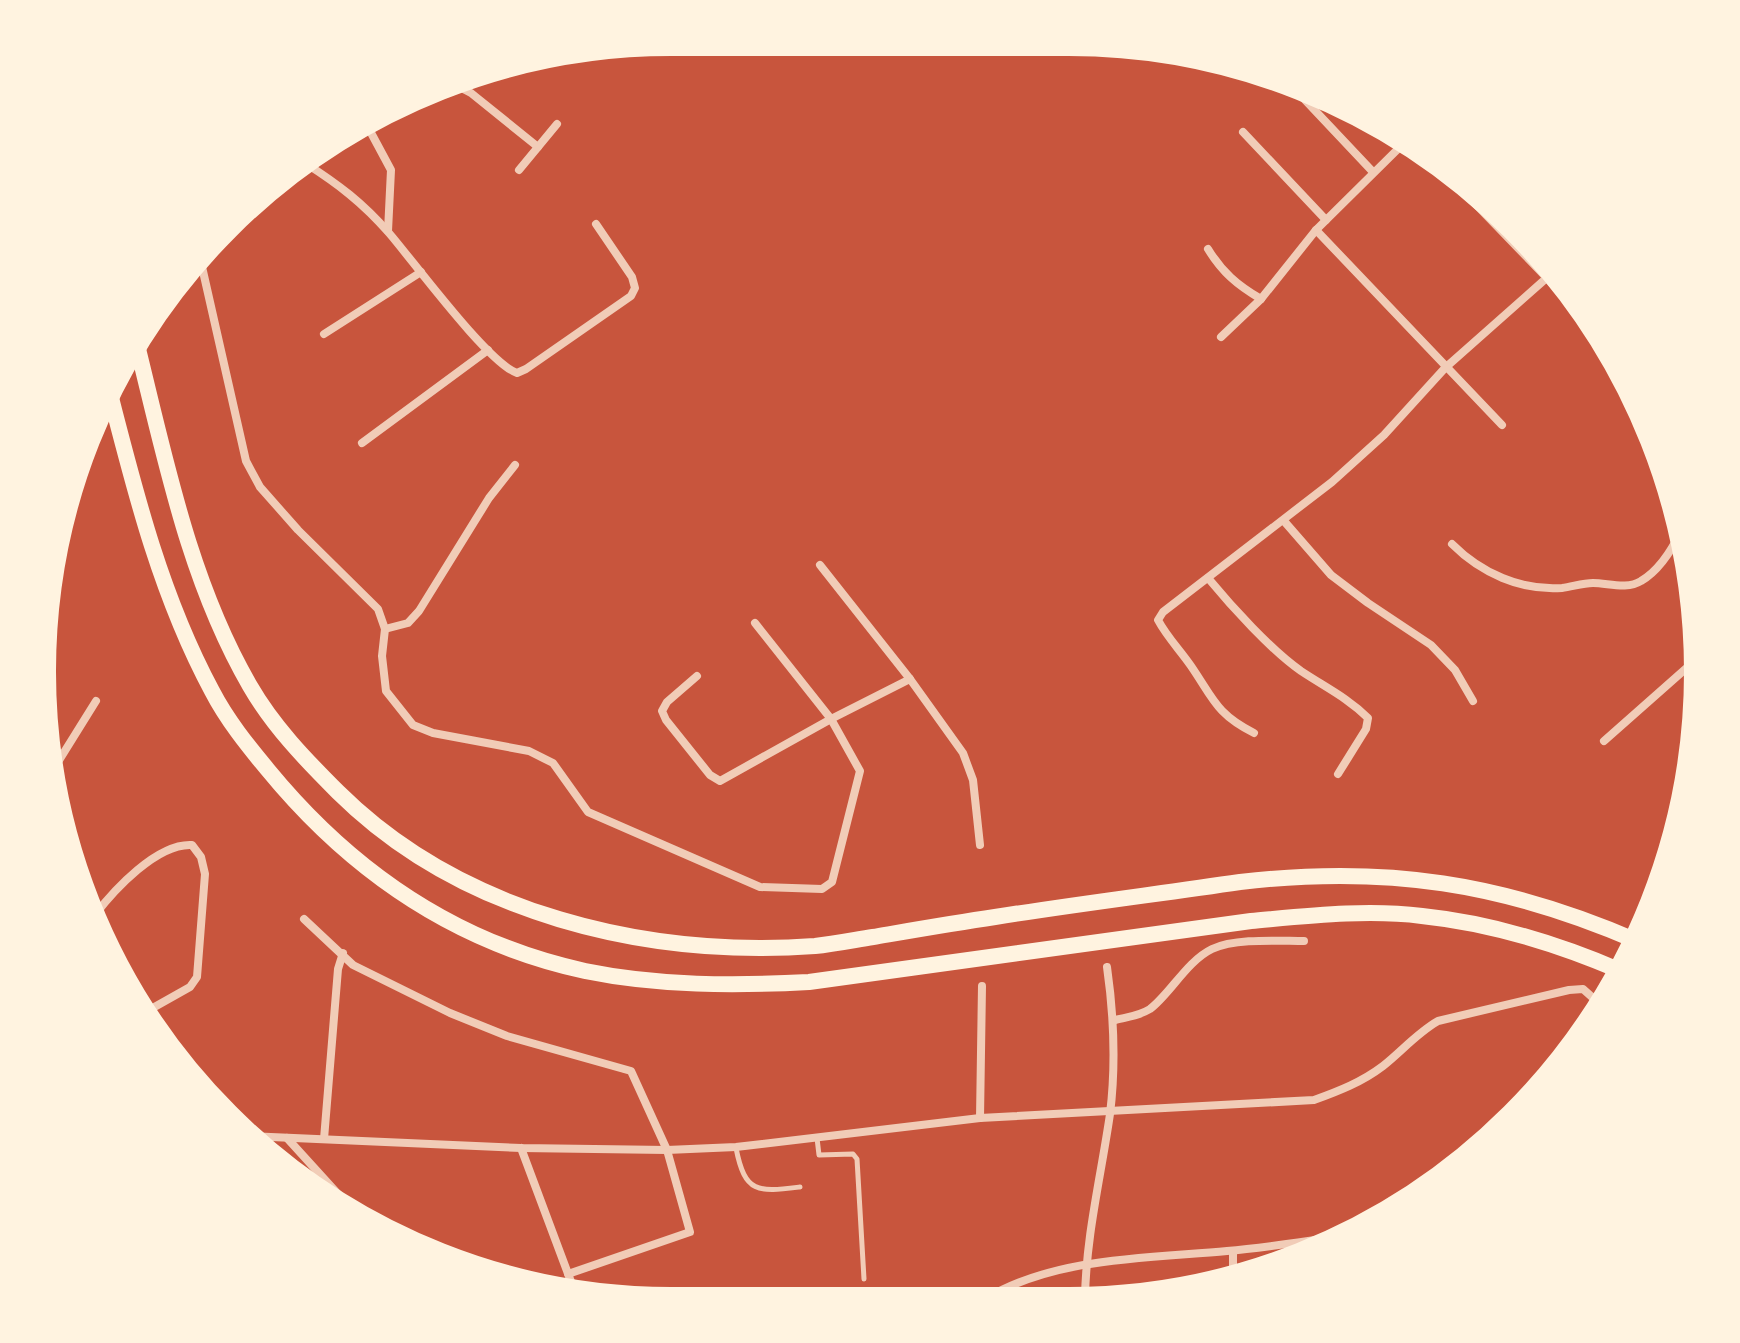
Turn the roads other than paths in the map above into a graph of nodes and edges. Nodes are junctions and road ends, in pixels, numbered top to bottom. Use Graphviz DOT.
graph roads {
  1 [pos="465,90"];
  2 [pos="1307,102"];
  3 [pos="557,124"];
  4 [pos="1243,132"];
  5 [pos="371,133"];
  6 [pos="538,147"];
  7 [pos="1397,149"];
  8 [pos="314,169"];
  9 [pos="519,170"];
  10 [pos="1373,172"];
  11 [pos="1326,220"];
  12 [pos="596,224"];
  13 [pos="1316,230"];
  14 [pos="388,231"];
  15 [pos="1208,249"];
  16 [pos="203,270"];
  17 [pos="421,272"];
  18 [pos="1545,279"];
  19 [pos="1261,299"];
  20 [pos="324,334"];
  21 [pos="1221,337"];
  22 [pos="488,350"];
  23 [pos="140,358"];
  24 [pos="1445,368"];
  25 [pos="113,408"];
  26 [pos="1502,425"];
  27 [pos="362,443"];
  28 [pos="515,465"];
  29 [pos="1284,521"];
  30 [pos="1452,544"];
  31 [pos="1673,547"];
  32 [pos="820,565"];
  33 [pos="1208,578"];
  34 [pos="755,623"];
  35 [pos="385,629"];
  36 [pos="1686,669"];
  37 [pos="697,676"];
  38 [pos="910,679"];
  39 [pos="96,701"];
  40 [pos="1473,701"];
  41 [pos="831,719"];
  42 [pos="1254,733"];
  43 [pos="1604,741"];
  44 [pos="60,759"];
  45 [pos="1338,774"];
  46 [pos="980,845"];
  47 [pos="101,907"];
  48 [pos="304,919"];
  49 [pos="1626,937"];
  50 [pos="1304,941"];
  51 [pos="343,953"];
  52 [pos="1610,966"];
  53 [pos="1107,967"];
  54 [pos="982,986"];
  55 [pos="1592,998"];
  56 [pos="154,1008"];
  57 [pos="1115,1020"];
  58 [pos="1110,1111"];
  59 [pos="980,1118"];
  60 [pos="265,1137"];
  61 [pos="287,1138"];
  62 [pos="817,1138"];
  63 [pos="324,1139"];
  64 [pos="736,1147"];
  65 [pos="521,1148"];
  66 [pos="667,1150"];
  67 [pos="332,1187"];
  68 [pos="800,1187"];
  69 [pos="1307,1241"];
  70 [pos="1233,1251"];
  71 [pos="1085,1263"];
  72 [pos="1233,1266"];
  73 [pos="568,1274"];
  74 [pos="864,1279"];
  75 [pos="570,1280"];
  76 [pos="1009,1289"];
  77 [pos="1085,1289"];
  1 -- 6 [label="street"];
  2 -- 10 [label="street"];
  3 -- 6 [label="street"];
  4 -- 11 [label="street"];
  5 -- 14 [label="street"];
  6 -- 9 [label="street"];
  7 -- 10 [label="street"];
  8 -- 14 [label="street"];
  10 -- 11 [label="street"];
  11 -- 13 [label="street"];
  12 -- 22 [label="street"];
  13 -- 19 [label="street"];
  13 -- 24 [label="street"];
  14 -- 17 [label="street"];
  15 -- 19 [label="street"];
  16 -- 35 [label="street"];
  17 -- 20 [label="street"];
  17 -- 22 [label="street"];
  18 -- 24 [label="street"];
  19 -- 21 [label="street"];
  22 -- 27 [label="street"];
  23 -- 49 [label="highway"];
  24 -- 26 [label="street"];
  24 -- 29 [label="street"];
  25 -- 52 [label="highway"];
  28 -- 35 [label="street"];
  29 -- 33 [label="street"];
  29 -- 40 [label="street"];
  30 -- 31 [label="street"];
  32 -- 38 [label="street"];
  33 -- 42 [label="street"];
  33 -- 45 [label="street"];
  34 -- 41 [label="street"];
  35 -- 41 [label="street"];
  36 -- 43 [label="street"];
  37 -- 41 [label="street"];
  38 -- 41 [label="street"];
  38 -- 46 [label="street"];
  39 -- 44 [label="street"];
  47 -- 56 [label="street"];
  48 -- 51 [label="street"];
  50 -- 57 [label="street"];
  51 -- 63 [label="street"];
  51 -- 66 [label="street"];
  53 -- 57 [label="street"];
  54 -- 59 [label="street"];
  55 -- 58 [label="street"];
  57 -- 58 [label="street"];
  58 -- 59 [label="street"];
  58 -- 71 [label="street"];
  59 -- 62 [label="street"];
  60 -- 61 [label="street"];
  61 -- 63 [label="street"];
  61 -- 67 [label="street"];
  62 -- 64 [label="street"];
  62 -- 74 [label="lane"];
  63 -- 65 [label="street"];
  64 -- 66 [label="street"];
  64 -- 68 [label="lane"];
  65 -- 66 [label="street"];
  65 -- 73 [label="street"];
  66 -- 73 [label="street"];
  69 -- 70 [label="street"];
  70 -- 71 [label="street"];
  70 -- 72 [label="street"];
  71 -- 76 [label="street"];
  71 -- 77 [label="street"];
  73 -- 75 [label="street"];
}
